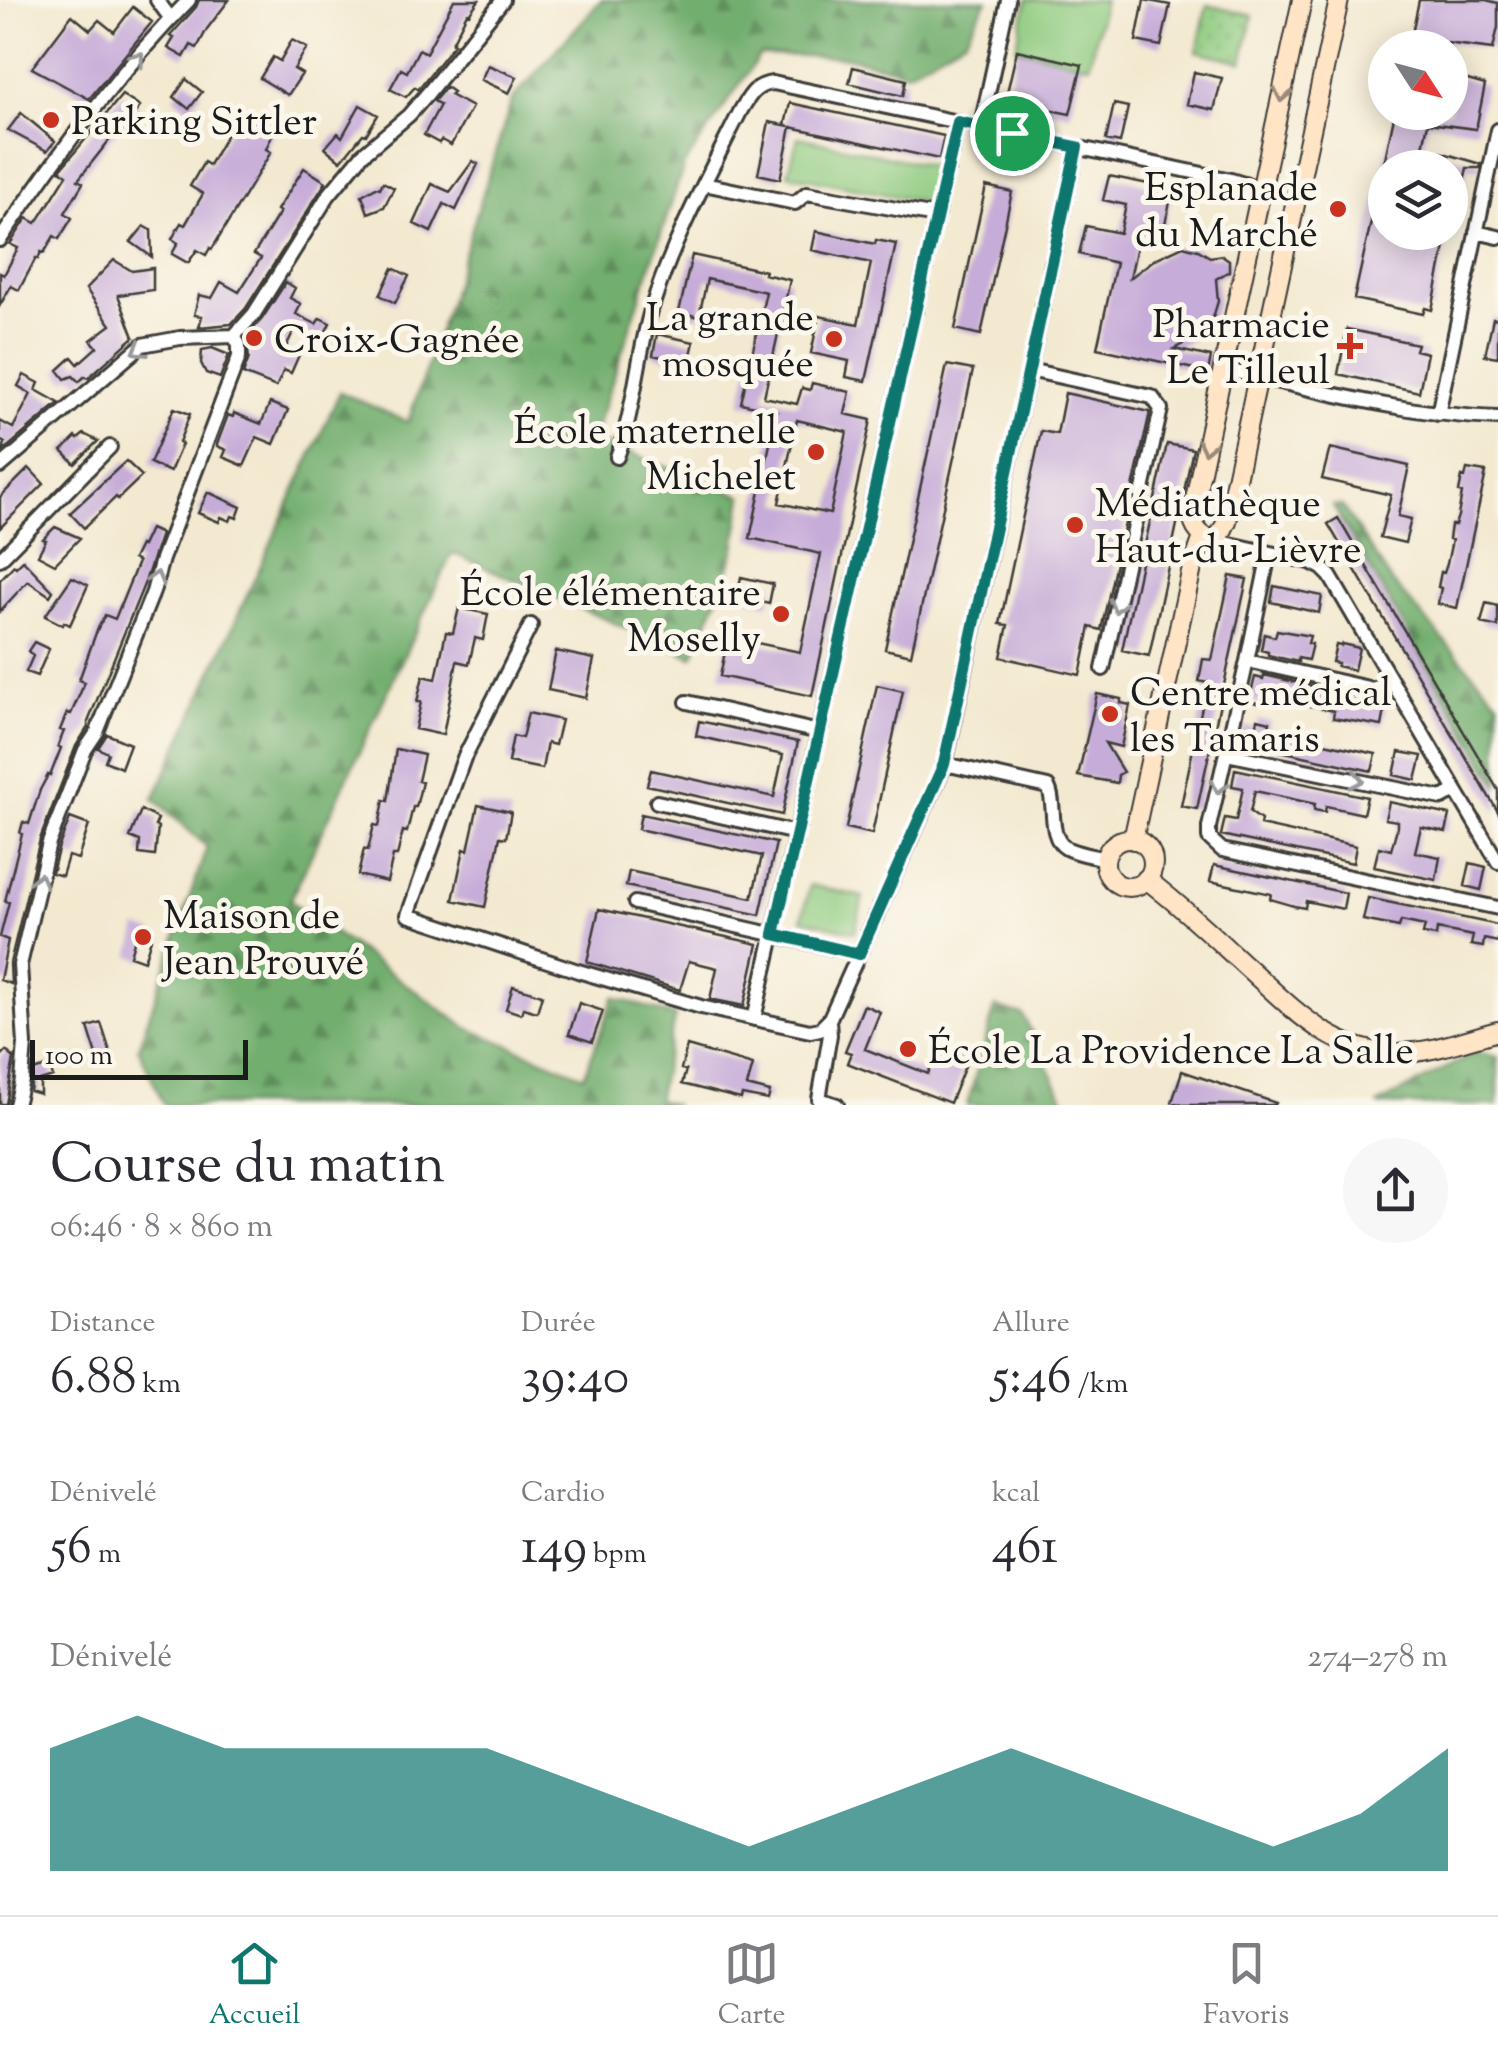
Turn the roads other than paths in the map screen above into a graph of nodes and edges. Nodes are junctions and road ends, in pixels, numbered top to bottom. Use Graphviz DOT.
graph roads {
  1 [pos="157,0"];
  2 [pos="190,0"];
  3 [pos="503,0"];
  4 [pos="1008,0"];
  5 [pos="1302,0"];
  6 [pos="1339,0"];
  7 [pos="171,18"];
  8 [pos="958,122"];
  9 [pos="981,126"];
  10 [pos="1498,130"];
  11 [pos="1077,147"];
  12 [pos="704,184"];
  13 [pos="1261,189"];
  14 [pos="936,216"];
  15 [pos="1476,232"];
  16 [pos="1498,237"];
  17 [pos="0,240"];
  18 [pos="234,336"];
  19 [pos="1223,369"];
  20 [pos="1029,370"];
  21 [pos="1259,377"];
  22 [pos="1438,414"];
  23 [pos="1498,418"];
  24 [pos="110,448"];
  25 [pos="616,456"];
  26 [pos="0,467"];
  27 [pos="1210,539"];
  28 [pos="1275,556"];
  29 [pos="0,559"];
  30 [pos="531,625"];
  31 [pos="1247,662"];
  32 [pos="1103,669"];
  33 [pos="1391,682"];
  34 [pos="688,702"];
  35 [pos="819,732"];
  36 [pos="1227,754"];
  37 [pos="944,764"];
  38 [pos="1456,791"];
  39 [pos="658,802"];
  40 [pos="796,834"];
  41 [pos="1133,840"];
  42 [pos="1105,859"];
  43 [pos="1498,862"];
  44 [pos="1146,879"];
  45 [pos="635,903"];
  46 [pos="1498,908"];
  47 [pos="774,934"];
  48 [pos="859,954"];
  49 [pos="754,1018"];
  50 [pos="829,1020"];
  51 [pos="1498,1031"];
  52 [pos="16,1105"];
  53 [pos="837,1105"];
  1 -- 7 [label="street"];
  2 -- 7 [label="street"];
  3 -- 18 [label="street"];
  4 -- 9 [label="street"];
  5 -- 13 [label="street, one-way"];
  6 -- 21 [label="street"];
  17 -- 7 [label="street, one-way"];
  8 -- 9 [label="street"];
  8 -- 12 [label="street"];
  8 -- 14 [label="street"];
  9 -- 11 [label="street"];
  10 -- 15 [label="street"];
  11 -- 13 [label="street"];
  11 -- 20 [label="street"];
  12 -- 14 [label="street"];
  12 -- 25 [label="street"];
  13 -- 19 [label="street"];
  14 -- 35 [label="street"];
  15 -- 16 [label="street"];
  15 -- 22 [label="street"];
  18 -- 26 [label="street, one-way"];
  52 -- 18 [label="street, one-way"];
  19 -- 21 [label="street"];
  19 -- 27 [label="street, one-way"];
  20 -- 32 [label="street, one-way"];
  20 -- 37 [label="street"];
  21 -- 22 [label="street"];
  21 -- 27 [label="street"];
  22 -- 23 [label="street"];
  24 -- 29 [label="street"];
  27 -- 28 [label="street"];
  27 -- 41 [label="street"];
  28 -- 31 [label="street"];
  28 -- 33 [label="street"];
  30 -- 49 [label="street"];
  31 -- 33 [label="street"];
  31 -- 36 [label="street"];
  33 -- 38 [label="street"];
  34 -- 35 [label="street"];
  35 -- 40 [label="street"];
  36 -- 38 [label="street, one-way"];
  36 -- 46 [label="street, one-way"];
  37 -- 42 [label="street"];
  37 -- 48 [label="street"];
  38 -- 43 [label="street"];
  39 -- 40 [label="street"];
  40 -- 47 [label="street"];
  41 -- 42 [label="street"];
  41 -- 44 [label="street"];
  42 -- 44 [label="street"];
  44 -- 51 [label="street"];
  45 -- 47 [label="street"];
  47 -- 48 [label="street"];
  47 -- 49 [label="street"];
  48 -- 50 [label="street"];
  49 -- 50 [label="street"];
  50 -- 53 [label="street"];
}
